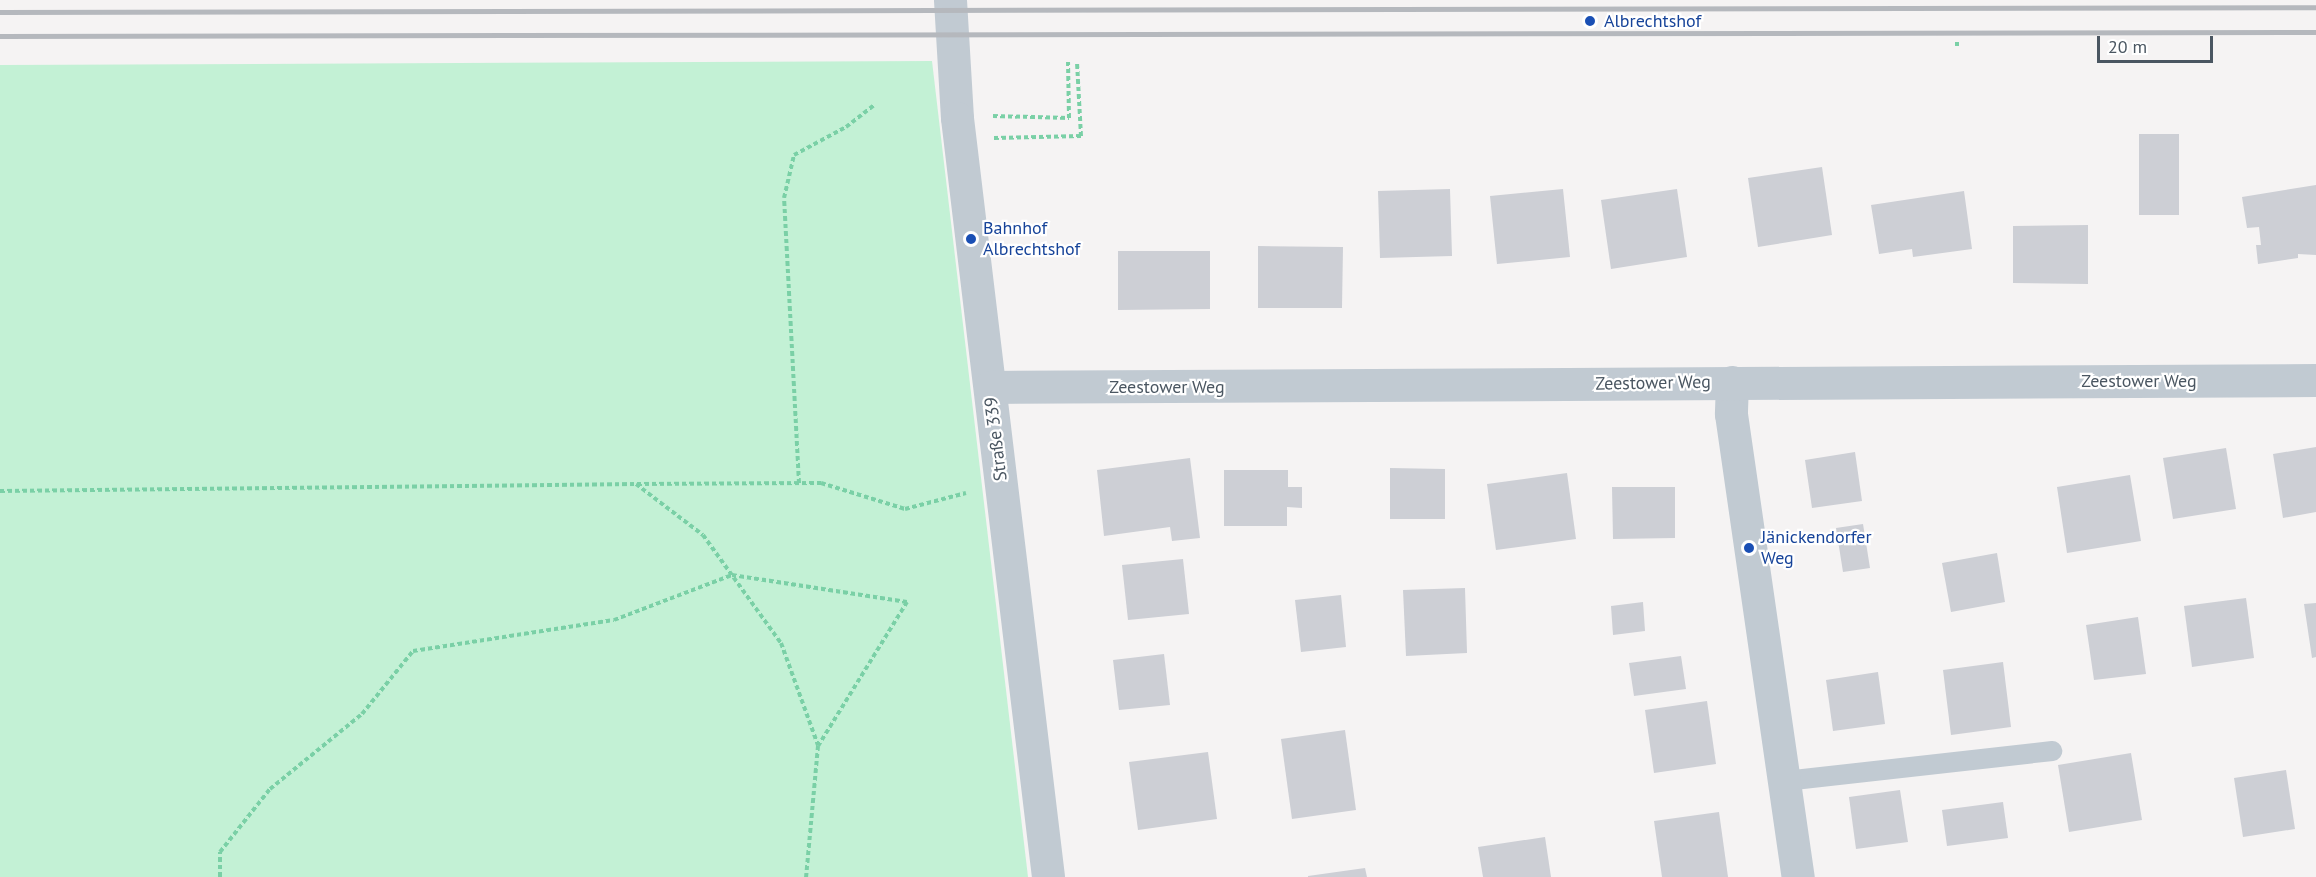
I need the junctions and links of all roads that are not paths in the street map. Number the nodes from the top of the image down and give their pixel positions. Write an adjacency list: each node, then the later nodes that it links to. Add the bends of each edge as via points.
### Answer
1 (950, 0): 4 (street, Straße 339, via 957,118)
2 (2316, 380): 3 (street, Zeestower Weg)
3 (1732, 382): 4 (street, Zeestower Weg); 6 (street, via 1731,414)
4 (990, 387): 7 (street, Straße 339)
5 (2052, 752): 6 (lane)
6 (1785, 781): 8 (street)
7 (1048, 877)
8 (1798, 877)

